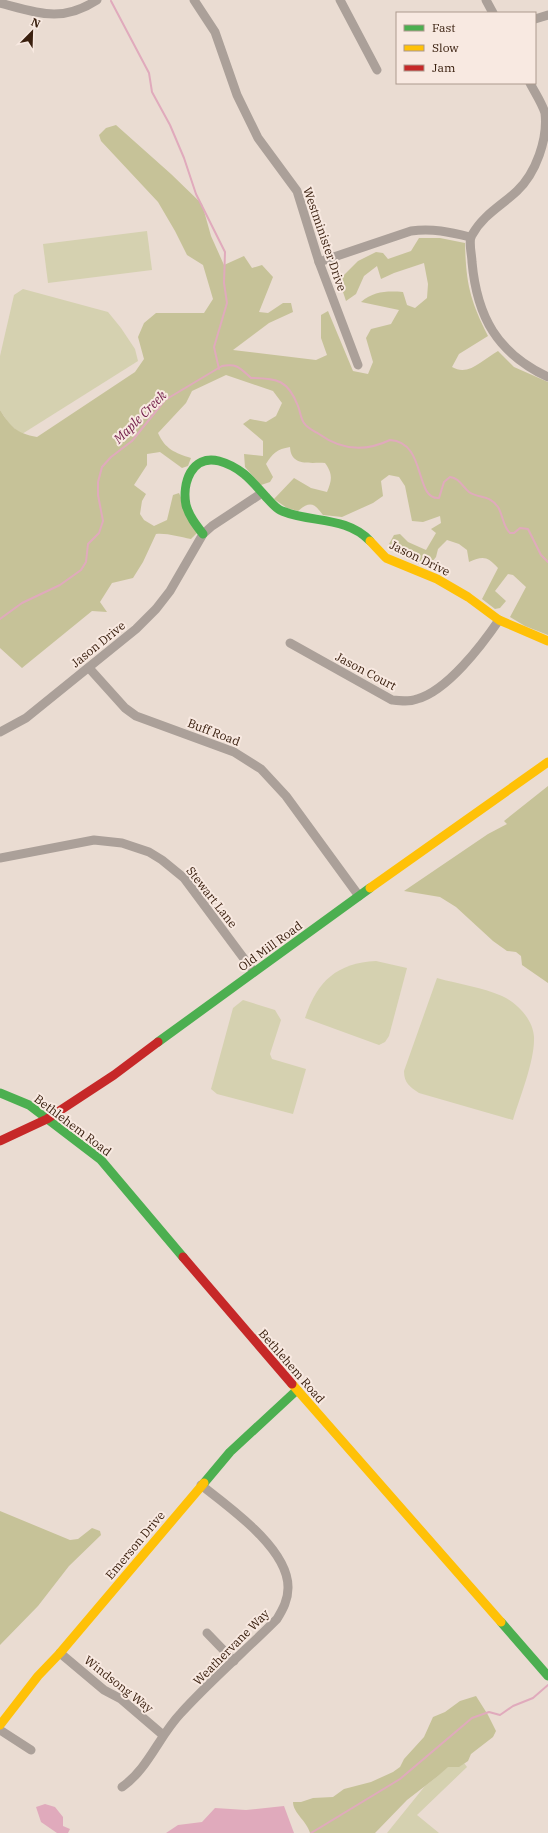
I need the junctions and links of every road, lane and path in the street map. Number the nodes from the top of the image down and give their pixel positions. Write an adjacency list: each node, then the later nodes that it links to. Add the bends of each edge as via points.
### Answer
1 (97, 0): 5 (street, via 82,10 63,15 34,12)
2 (194, 0): 12 (street, Westminister Drive, via 215,32 237,95 258,138 297,191)
3 (340, 0): 9 (street)
4 (486, 0): 6 (street)
5 (0, 3)
6 (492, 12)
7 (548, 15): 8 (street)
8 (536, 19)
9 (376, 70)
10 (530, 84): 11 (street, via 544,112 546,134 543,146 526,181 481,221)
11 (470, 237): 12 (street, via 441,230 411,231); 14 (street, via 477,298 488,325 506,350 529,368)
12 (319, 262): 13 (street, Westminister Drive)
13 (358, 365)
14 (548, 377)
15 (262, 494): 16 (street, Jason Drive); 16 (street, Jason Drive, via 242,471 231,465 208,461 199,463 192,468 187,477 184,498 190,519); 17 (street, Jason Drive, via 281,511 356,529 386,558 452,587)
16 (203, 534): 20 (street, Jason Drive, via 156,609)
17 (499, 620): 18 (street, Jason Drive); 19 (street, Jason Court, via 476,652 456,672 426,696 406,702 392,700)
18 (548, 641)
19 (290, 643)
20 (89, 668): 21 (street, Jason Drive, via 26,718); 24 (street, Buff Road, via 125,708 136,716 234,752 261,769 286,796)
21 (0, 732)
22 (548, 762): 24 (street, Old Mill Road)
23 (0, 858): 25 (street, Stewart Lane, via 94,840 122,843 149,852 184,878)
24 (358, 896): 25 (street, Old Mill Road)
25 (254, 972): 27 (street, Old Mill Road, via 114,1075)
26 (0, 1093): 27 (street, Bethlehem Road, via 29,1106)
27 (47, 1119): 28 (street, Old Mill Road); 29 (street, Bethlehem Road, via 101,1160)
28 (0, 1141)
29 (297, 1390): 30 (street, Emerson Drive, via 230,1452); 34 (street, Bethlehem Road)
30 (202, 1485): 32 (street, Emerson Drive); 33 (street, Weathervane Way, via 271,1548 284,1566 287,1577 287,1597 277,1619)
31 (207, 1633): 33 (street)
32 (60, 1653): 35 (street, Emerson Drive, via 38,1676); 37 (street, Windsong Way)
33 (234, 1661): 37 (street, Weathervane Way, via 180,1714)
34 (548, 1676)
35 (0, 1725)
36 (0, 1730): 38 (street)
37 (163, 1735): 39 (street, Weathervane Way, via 134,1778)
38 (31, 1750)
39 (122, 1786)

